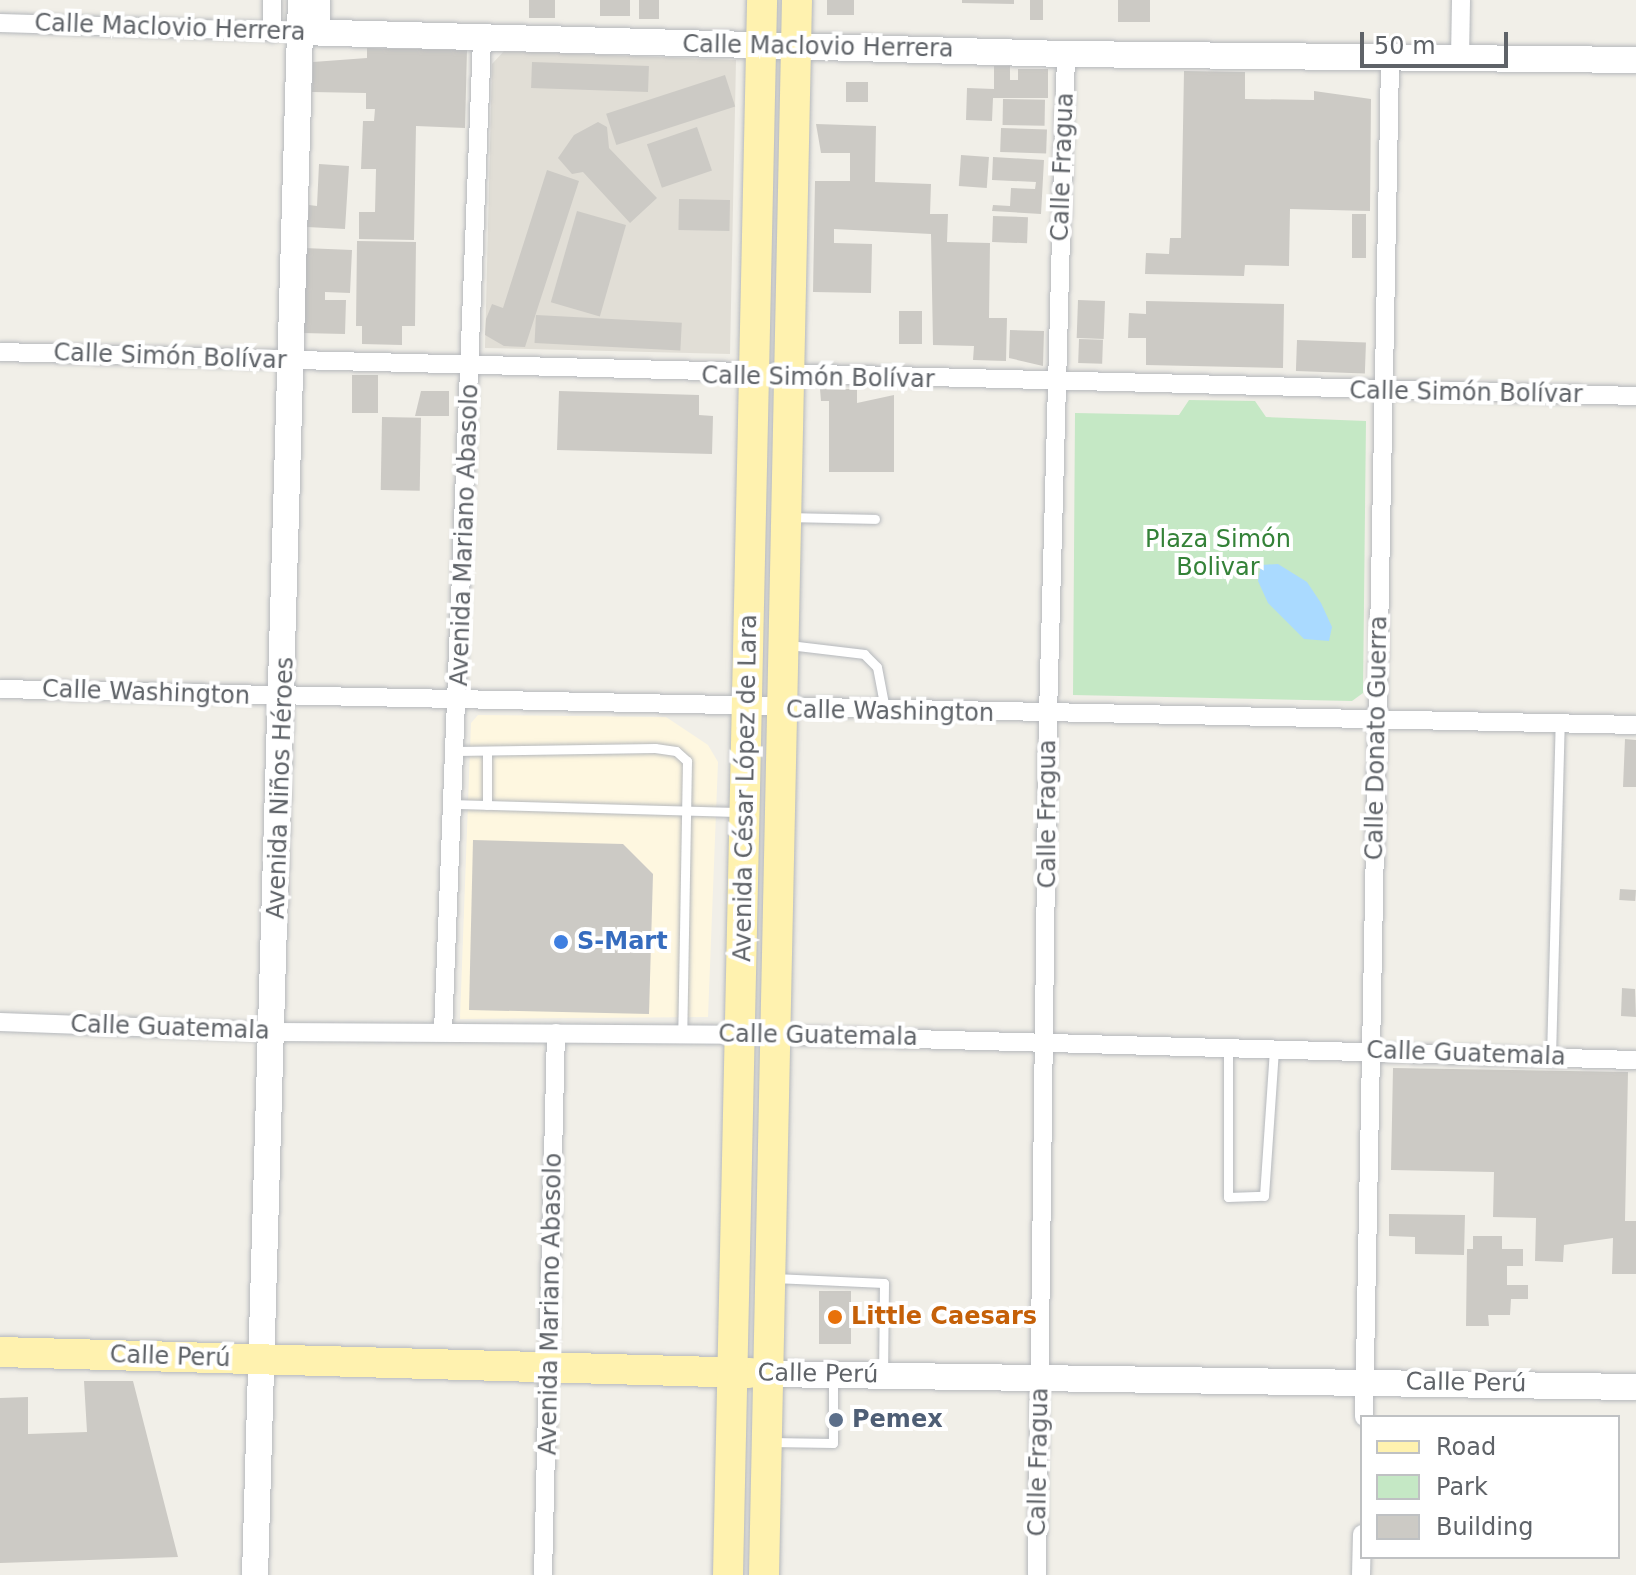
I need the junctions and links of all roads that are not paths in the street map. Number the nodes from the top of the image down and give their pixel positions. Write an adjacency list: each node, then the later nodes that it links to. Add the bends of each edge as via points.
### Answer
1 (272, 0): 9 (street)
2 (301, 0): 8 (street, Avenida Niños Héroes)
3 (321, 0): 8 (street)
4 (762, 0): 11 (main road, Avenida César López de Lara)
5 (797, 0): 12 (main road, Avenida César López de Lara)
6 (1461, 0): 14 (street)
7 (0, 23): 9 (street, Calle Maclovio Herrera)
8 (310, 32): 9 (street, Calle Maclovio Herrera); 10 (street, Calle Maclovio Herrera); 18 (street, Avenida Niños Héroes)
9 (272, 33)
10 (482, 38): 11 (street, Calle Maclovio Herrera); 19 (street, Avenida Mariano Abasolo)
11 (762, 46): 12 (street, Calle Maclovio Herrera); 20 (main road, Avenida César López de Lara)
12 (796, 46): 13 (street, Calle Maclovio Herrera); 21 (main road, Avenida César López de Lara)
13 (1066, 54): 15 (street, Calle Maclovio Herrera); 22 (street, Calle Fragua)
14 (1460, 58): 15 (street, Calle Maclovio Herrera); 16 (street, Calle Maclovio Herrera)
15 (1390, 59): 23 (street, Calle Donato Guerra)
16 (1636, 60)
17 (0, 352): 18 (street, Calle Simón Bolívar)
18 (294, 361): 19 (street, Calle Simón Bolívar); 29 (street, Avenida Niños Héroes)
19 (469, 367): 20 (street, Calle Simón Bolívar); 30 (street, Avenida Mariano Abasolo)
20 (758, 377): 21 (street, Calle Simón Bolívar); 31 (main road, Avenida César López de Lara)
21 (789, 378): 22 (street, Calle Simón Bolívar); 25 (main road, Avenida César López de Lara)
22 (1056, 382): 23 (street, Calle Simón Bolívar); 34 (street, Calle Fragua)
23 (1384, 391): 24 (street, Calle Simón Bolívar); 35 (street, Calle Donato Guerra)
24 (1636, 396)
25 (786, 517): 26 (lane); 27 (main road, Avenida César López de Lara)
26 (875, 519)
27 (784, 645): 32 (main road, Avenida César López de Lara); 33 (lane, via 864,654 877,667)
28 (0, 689): 29 (street, Calle Washington)
29 (283, 697): 30 (street, Calle Washington); 45 (street, Avenida Niños Héroes)
30 (460, 699): 31 (street, Calle Washington); 38 (street, Avenida Mariano Abasolo)
31 (747, 709): 32 (street, Calle Washington); 43 (main road, Avenida César López de Lara)
32 (783, 709): 33 (street, Calle Washington); 50 (main road, Avenida César López de Lara)
33 (885, 712): 34 (street, Calle Washington)
34 (1048, 715): 35 (street, Calle Washington); 51 (street, Calle Fragua)
35 (1378, 721): 36 (street, Calle Washington); 54 (street, Calle Donato Guerra)
36 (1560, 723): 37 (street, Calle Washington); 55 (lane)
37 (1636, 725)
38 (457, 751): 39 (lane); 40 (street, Avenida Mariano Abasolo)
39 (487, 751): 41 (lane); 42 (lane, via 676,751 690,767)
40 (454, 804): 41 (lane); 46 (street, Avenida Mariano Abasolo)
41 (487, 805): 42 (lane)
42 (690, 812): 43 (lane); 48 (lane)
43 (745, 812): 49 (main road, Avenida César López de Lara)
44 (0, 1022): 45 (street, Calle Guatemala)
45 (273, 1032): 46 (street, Calle Guatemala); 59 (street, Avenida Niños Héroes)
46 (443, 1032): 47 (street, Calle Guatemala)
47 (556, 1033): 48 (street, Calle Guatemala); 60 (street, Avenida Mariano Abasolo)
48 (682, 1034): 49 (street, Calle Guatemala)
49 (740, 1034): 50 (street, Calle Guatemala); 61 (main road, Avenida César López de Lara)
50 (776, 1035): 51 (street, Calle Guatemala); 57 (main road, Avenida César López de Lara)
51 (1047, 1041): 52 (street, Calle Guatemala); 65 (street, Calle Fragua)
52 (1228, 1047): 53 (street, Calle Guatemala); 53 (lane, via 1228,1197 1264,1196)
53 (1274, 1048): 54 (street, Calle Guatemala)
54 (1371, 1050): 55 (street, Calle Guatemala); 66 (street, Calle Donato Guerra)
55 (1551, 1057): 56 (street, Calle Guatemala)
56 (1636, 1060)
57 (770, 1278): 62 (main road, Avenida César López de Lara); 64 (lane, via 884,1283)
58 (0, 1352): 59 (main road, Calle Perú)
59 (264, 1359): 60 (main road, Calle Perú); 70 (street, Avenida Niños Héroes)
60 (551, 1367): 61 (main road, Calle Perú); 71 (street, Avenida Mariano Abasolo)
61 (730, 1372): 62 (main road, Calle Perú); 72 (main road, Avenida César López de Lara)
62 (768, 1374): 63 (street, Calle Perú); 69 (main road, Avenida César López de Lara)
63 (833, 1375): 64 (street, Calle Perú); 69 (lane, via 833,1443)
64 (883, 1376): 65 (street, Calle Perú)
65 (1041, 1378): 66 (street, Calle Perú); 74 (street, Calle Fragua)
66 (1365, 1381): 67 (street, Calle Perú); 68 (street, Calle Donato Guerra)
67 (1636, 1387)
68 (1364, 1415)
69 (767, 1442): 73 (main road, Avenida César López de Lara)
70 (255, 1575)
71 (543, 1575)
72 (728, 1575)
73 (764, 1575)
74 (1037, 1575)

